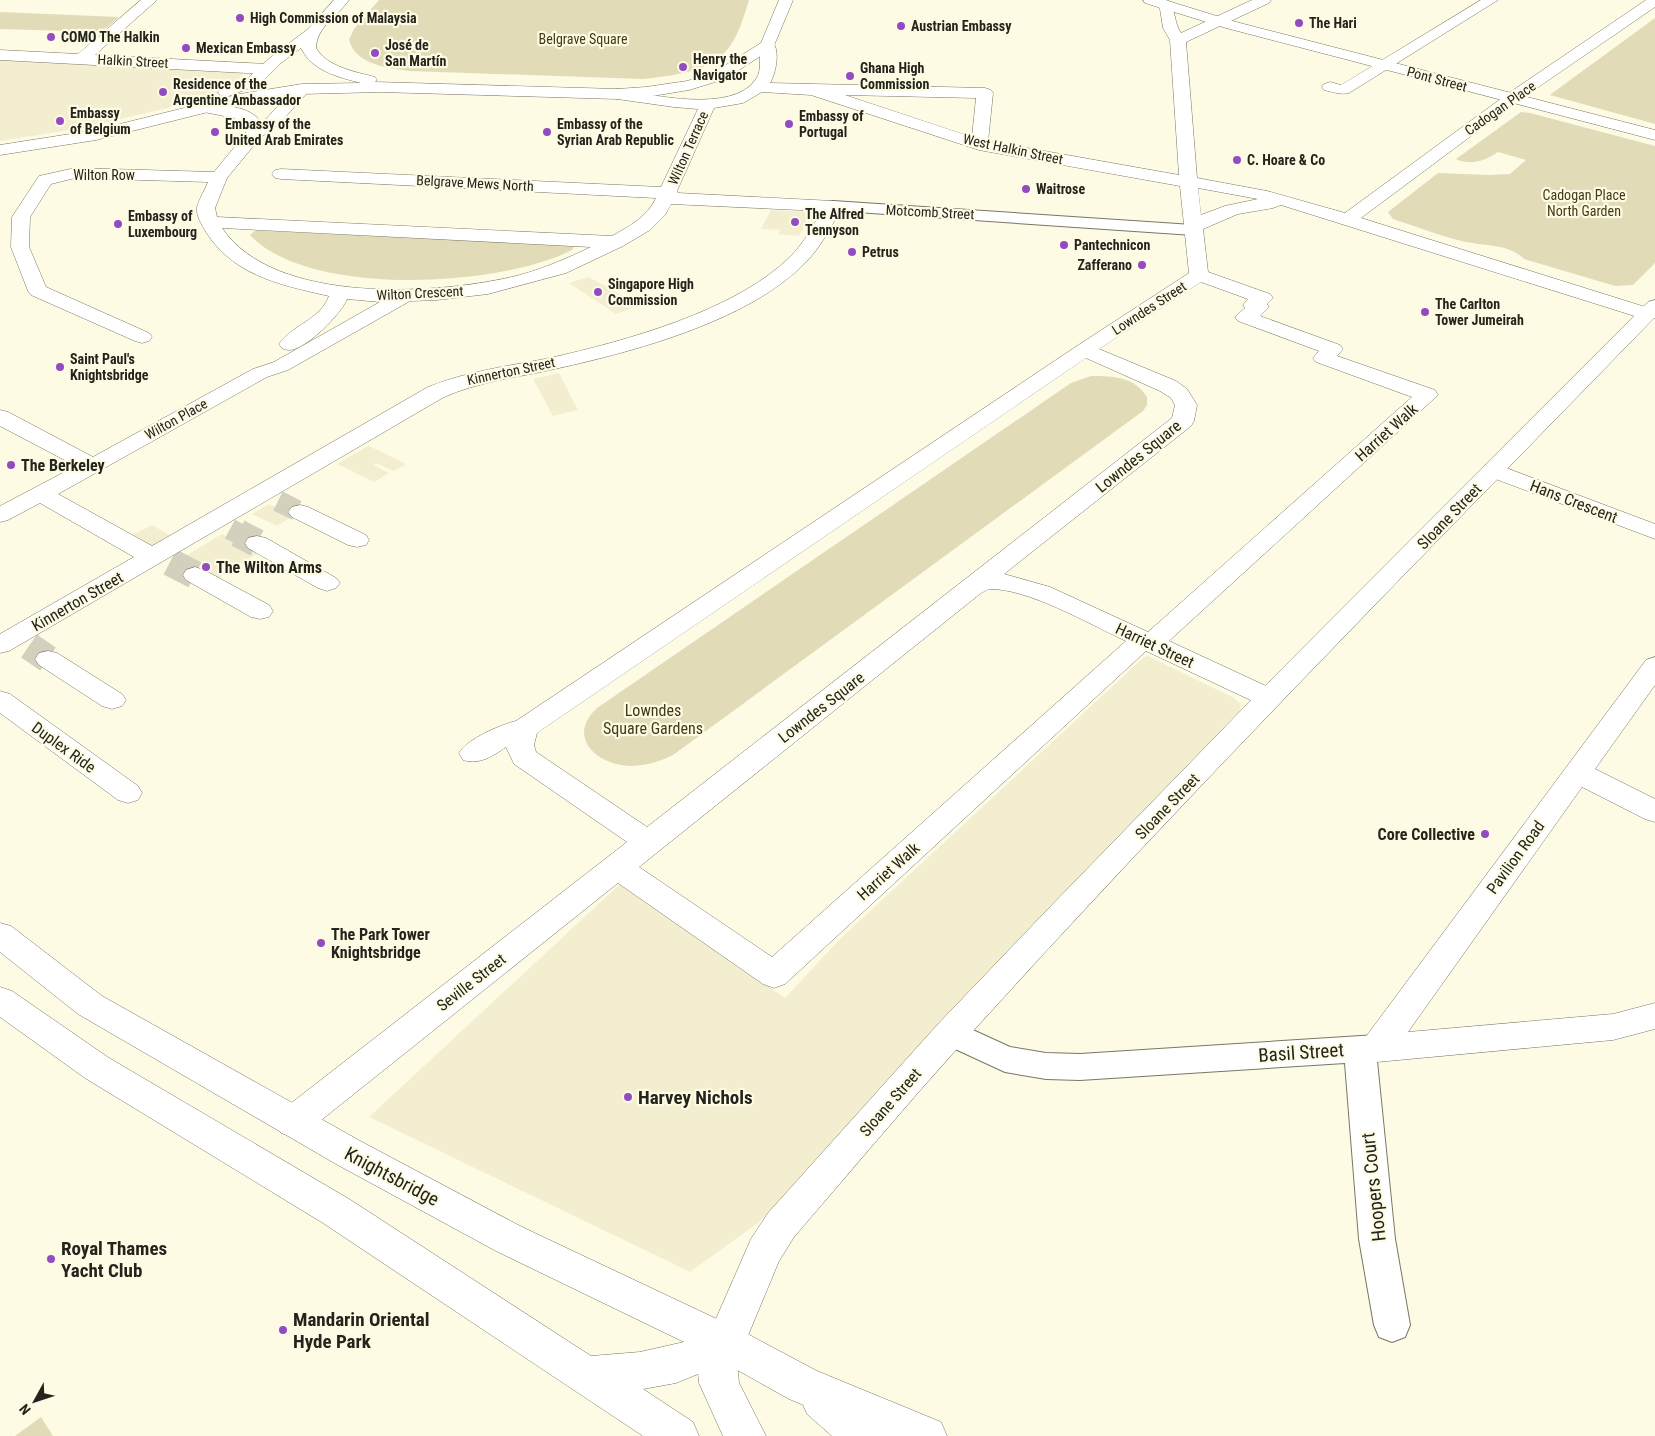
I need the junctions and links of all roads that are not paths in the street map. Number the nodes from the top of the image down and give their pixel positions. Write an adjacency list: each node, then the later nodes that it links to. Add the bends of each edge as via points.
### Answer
1 (150, 0): 13 (main road)
2 (342, 0): 9 (main road)
3 (786, 0): 11 (main road)
4 (1264, 0): 8 (main road)
5 (1492, 0): 14 (main road)
6 (1655, 0): 22 (main road, Cadogan Place)
7 (1157, 2): 8 (main road, Pont Street); 10 (main road, Lowndes Street, via 1167,9 1170,28)
8 (1219, 21): 10 (main road); 14 (main road, Pont Street)
9 (314, 31): 15 (main road); 18 (main road, via 308,47 322,63 343,73 377,82)
10 (1178, 40): 32 (main road, Lowndes Street)
11 (768, 45): 16 (main road, via 768,69); 21 (main road, via 720,76 670,88)
12 (0, 55): 13 (main road, Halkin Street)
13 (83, 58): 15 (main road, Halkin Street)
14 (1384, 65): 17 (main road, via 1343,90); 22 (main road, Pont Street)
15 (266, 69): 27 (main road, via 254,81 214,96)
16 (758, 87): 20 (main road); 23 (main road, via 735,100)
17 (1330, 87)
18 (422, 88): 19 (main road); 21 (main road)
19 (302, 90): 24 (main road, via 260,95); 25 (main road, via 273,122)
20 (813, 90): 28 (main road, West Halkin Street); 28 (main road, via 985,93)
21 (617, 94): 23 (main road)
22 (1512, 98): 26 (main road, Pont Street); 36 (main road, Cadogan Place)
23 (708, 104): 33 (main road, Wilton Terrace)
24 (205, 108): 25 (main road, via 237,113 250,119 255,126); 27 (main road, via 105,133)
25 (254, 134): 31 (main road)
26 (1655, 135)
27 (41, 143): 29 (main road)
28 (980, 145): 32 (main road, West Halkin Street)
29 (0, 150)
30 (281, 174): 33 (main road, Belgrave Mews North)
31 (219, 177): 37 (main road, via 206,208); 44 (main road, Wilton Row, via 75,173 45,180 21,217 20,247 38,291)
32 (1188, 182): 34 (main road, via 1221,185); 38 (main road, Lowndes Street)
33 (667, 195): 35 (main road, Motcomb Street); 39 (main road, Wilton Crescent, via 659,211 643,226)
34 (1292, 203): 36 (main road); 38 (main road, via 1236,208 1208,218)
35 (832, 206): 38 (street, Motcomb Street); 57 (main road, Kinnerton Street, via 819,234 792,266 746,297 694,321 620,347 454,384 412,406 271,497)
36 (1348, 220): 43 (main road)
37 (209, 222): 39 (main road); 41 (main road, Wilton Crescent, via 224,245 249,263 284,280)
38 (1193, 228): 40 (main road, Lowndes Street)
39 (616, 242): 42 (main road, Wilton Crescent, via 558,269 527,279 488,288)
40 (1199, 275): 45 (main road, Lowndes Street); 63 (main road, Harriet Walk, via 1263,298 1253,305 1259,307 1246,317 1333,349 1324,358 1427,395)
41 (340, 292): 42 (main road, Wilton Crescent); 46 (main road, Wilton Place, via 335,306 312,328 269,359)
42 (405, 296): 46 (main road, Wilton Place, via 281,366)
43 (1651, 310): 49 (main road, Sloane Street)
44 (142, 337)
45 (1084, 350): 56 (main road, Lowndes Square, via 1168,386 1186,404 1184,421); 69 (main road)
46 (260, 373): 48 (main road, Wilton Place)
47 (0, 417): 48 (main road)
48 (93, 466): 50 (main road, Wilton Place)
49 (1493, 470): 53 (main road, Hans Crescent); 66 (main road, Sloane Street)
50 (41, 494): 52 (main road, Wilton Place); 57 (main road)
51 (300, 512): 54 (main road)
52 (0, 515)
53 (1651, 530)
54 (357, 540)
55 (257, 543): 59 (main road)
56 (1014, 555): 60 (main road, Lowndes Square); 61 (main road, Harriet Street, via 1020,571)
57 (161, 558): 64 (main road, Kinnerton Street)
58 (195, 575): 62 (main road)
59 (327, 583)
60 (974, 587): 61 (main road, Harriet Street, via 991,581); 74 (main road, Lowndes Square)
61 (1041, 592): 63 (main road, Harriet Street)
62 (260, 611)
63 (1148, 641): 66 (main road, Harriet Street); 75 (main road, Harriet Walk, via 774,975)
64 (23, 647): 68 (main road)
65 (1655, 666): 71 (main road, Pavilion Road)
66 (1269, 698): 79 (main road, Sloane Street)
67 (0, 700): 72 (main road, Duplex Ride)
68 (112, 700)
69 (525, 728): 70 (main road, via 510,731); 74 (main road, via 520,745 524,757)
70 (480, 751)
71 (1576, 772): 73 (main road); 80 (main road, Pavilion Road)
72 (128, 793)
73 (1655, 812)
74 (648, 842): 75 (main road, Seville Street)
75 (613, 871): 81 (main road, Seville Street)
76 (0, 935): 81 (main road, Knightsbridge, via 90,1005)
77 (0, 1000): 84 (main road, via 97,1068 336,1211)
78 (1655, 1016): 80 (main road, Basil Street, via 1613,1027)
79 (951, 1033): 80 (street, Basil Street, via 1005,1059 1046,1066 1080,1067); 83 (main road, Sloane Street, via 781,1224 764,1251)
80 (1368, 1048): 82 (street, Hoopers Court, via 1377,1238)
81 (293, 1122): 83 (main road, Knightsbridge, via 509,1239)
82 (1392, 1324)
83 (724, 1342): 84 (main road, via 687,1362); 85 (main road, Knightsbridge); 87 (main road, Sloane Street, via 717,1362 719,1383)
84 (587, 1375): 86 (main road)
85 (803, 1385): 88 (main road, Knightsbridge); 89 (main road, Knightsbridge)
86 (679, 1436)
87 (746, 1436)
88 (863, 1436)
89 (927, 1436)

